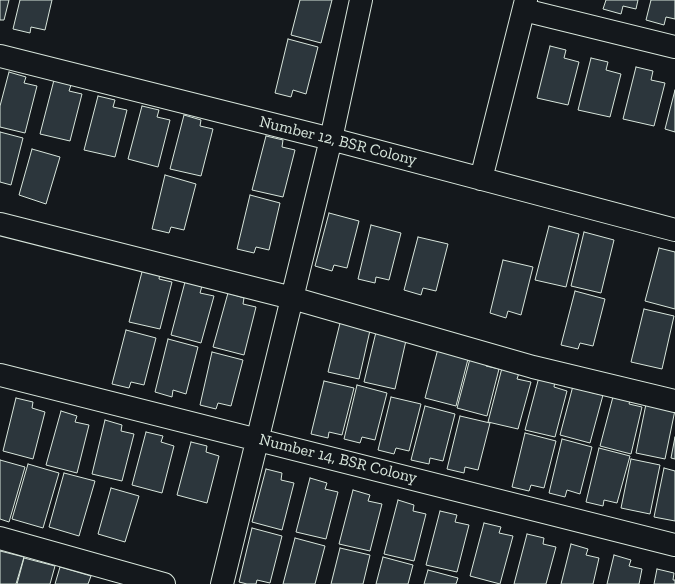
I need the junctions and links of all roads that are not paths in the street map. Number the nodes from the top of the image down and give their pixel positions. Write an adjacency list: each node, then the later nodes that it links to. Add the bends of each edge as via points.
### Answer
1 (362, 0): 5 (street)
2 (525, 5): 3 (street); 6 (street)
3 (675, 47)
4 (0, 56): 5 (street, Number 12, BSR Colony)
5 (331, 139): 6 (street, Number 12, BSR Colony); 9 (street)
6 (481, 179): 8 (street, Number 12, BSR Colony)
7 (0, 224): 9 (street)
8 (675, 230)
9 (292, 298): 11 (street, via 532,367); 12 (street)
10 (0, 375): 12 (street, Number 14, BSR Colony)
11 (675, 401)
12 (258, 439): 14 (street, Number 14, BSR Colony); 16 (street)
13 (0, 538): 15 (street)
14 (675, 545)
15 (164, 584)
16 (222, 584)

